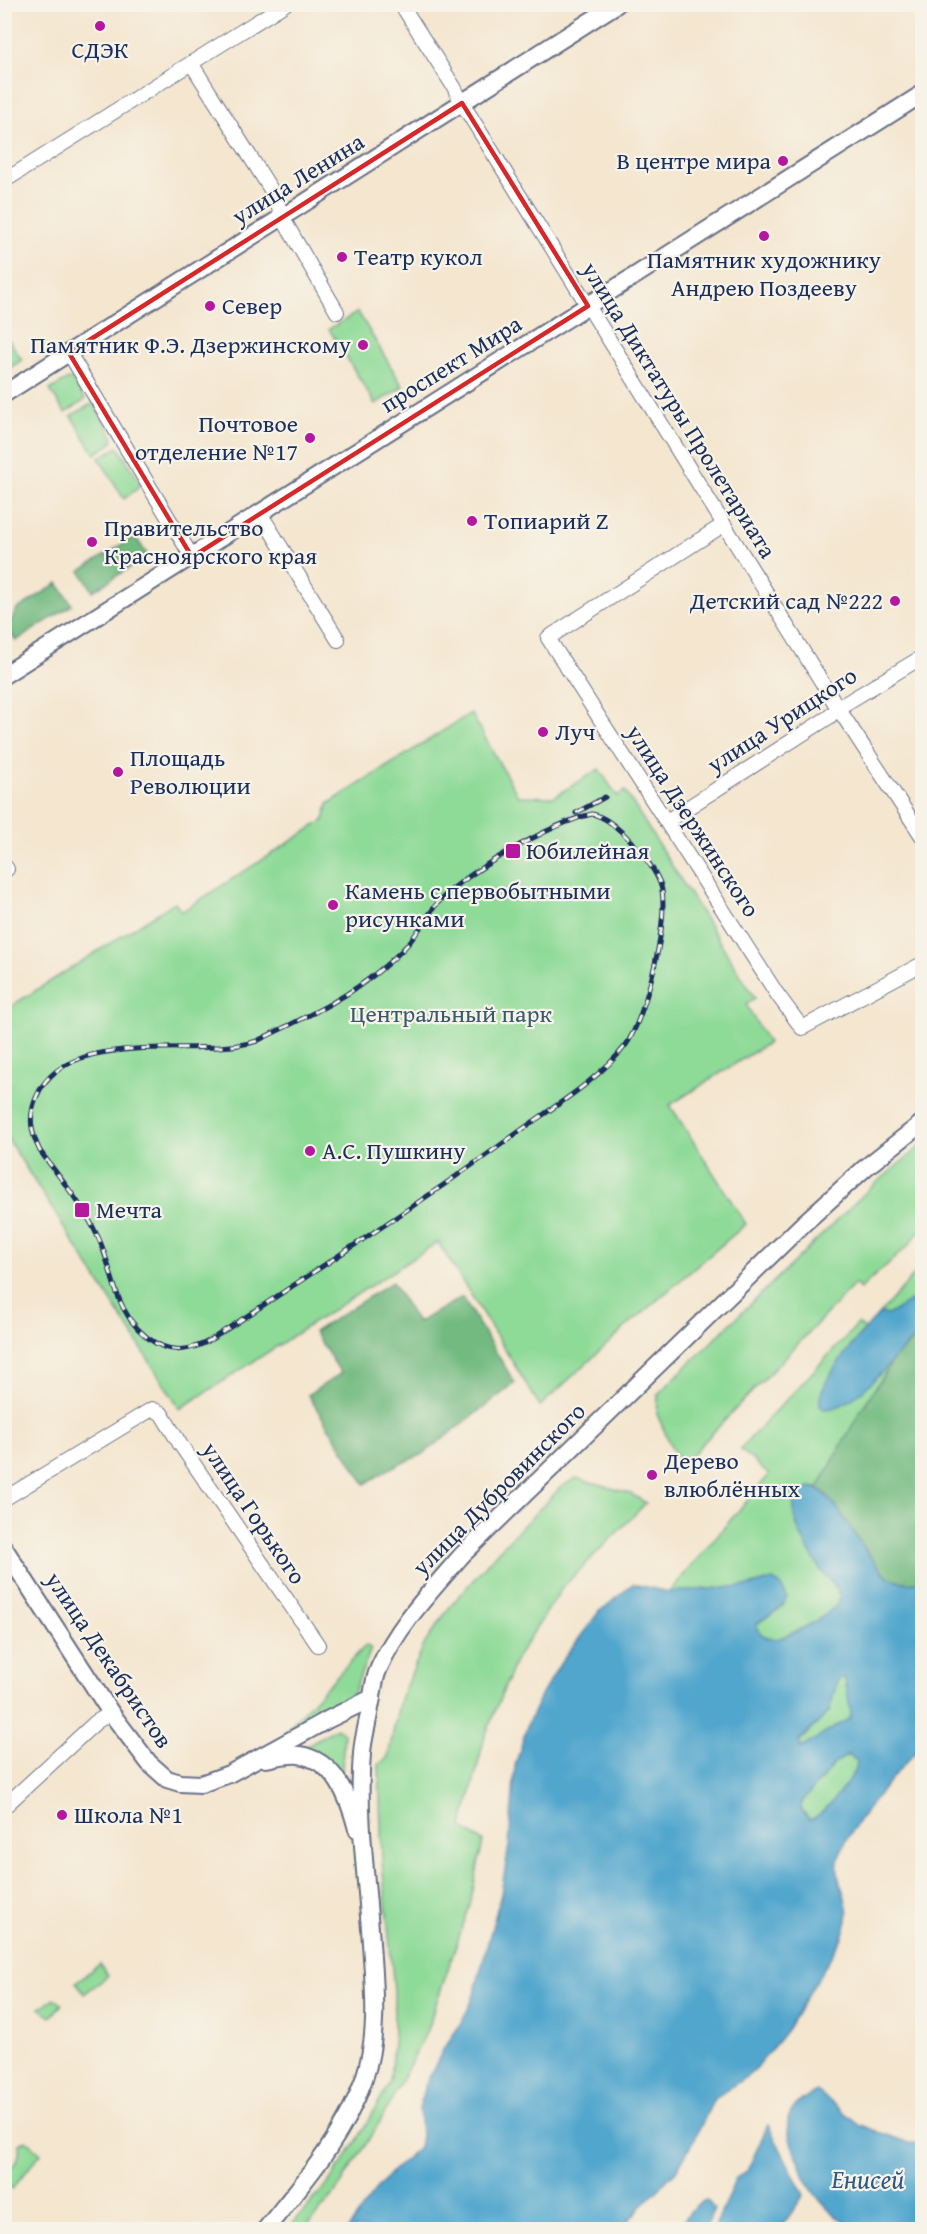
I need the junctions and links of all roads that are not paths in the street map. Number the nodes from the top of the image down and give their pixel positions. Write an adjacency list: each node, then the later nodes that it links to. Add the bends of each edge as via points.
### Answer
1 (285, 4): 4 (street)
2 (401, 4): 6 (street, улица Диктатуры Пролетариата)
3 (617, 4): 6 (main road, улица Ленина)
4 (191, 63): 7 (street); 8 (street, via 275,196)
5 (922, 94): 9 (main road, проспект Мира)
6 (462, 103): 8 (main road, улица Ленина); 9 (street, улица Диктатуры Пролетариата)
7 (4, 181)
8 (282, 218): 10 (street); 11 (main road, улица Ленина)
9 (588, 306): 13 (main road, проспект Мира); 14 (street, улица Диктатуры Пролетариата)
10 (337, 312)
11 (69, 353): 12 (main road, улица Ленина); 15 (street)
12 (4, 394)
13 (260, 513): 15 (main road, проспект Мира); 16 (street)
14 (723, 525): 19 (street, улица Диктатуры Пролетариата); 20 (street, улица Дзержинского, via 548,638)
15 (192, 556): 18 (main road, проспект Мира)
16 (338, 640)
17 (922, 657): 19 (street, улица Урицкого)
18 (4, 675)
19 (838, 708): 20 (street, улица Урицкого); 21 (street, улица Диктатуры Пролетариата)
20 (667, 821): 22 (street, улица Дзержинского, via 802,1028)
21 (922, 836)
22 (922, 964)
23 (922, 1123): 29 (main road, улица Дубровинского, via 803,1224 462,1555 391,1644 377,1670)
24 (4, 1500): 28 (street, улица Горького, via 152,1409 161,1413)
25 (4, 1548): 27 (main road, улица Декабристов)
26 (4, 1566): 27 (main road)
27 (26, 1582): 30 (main road, улица Декабристов)
28 (318, 1645)
29 (372, 1698): 31 (main road, улица Декабристов); 33 (main road, улица Дубровинского, via 362,1750)
30 (111, 1713): 31 (main road, улица Декабристов, via 156,1772 167,1779 201,1784); 32 (street, via 96,1722)
31 (253, 1761): 33 (main road, via 298,1755 325,1767 340,1783 349,1802)
32 (4, 1807)
33 (363, 1855): 34 (main road, улица Дубровинского, via 374,2002 374,2035 365,2078 332,2146)
34 (264, 2229)

